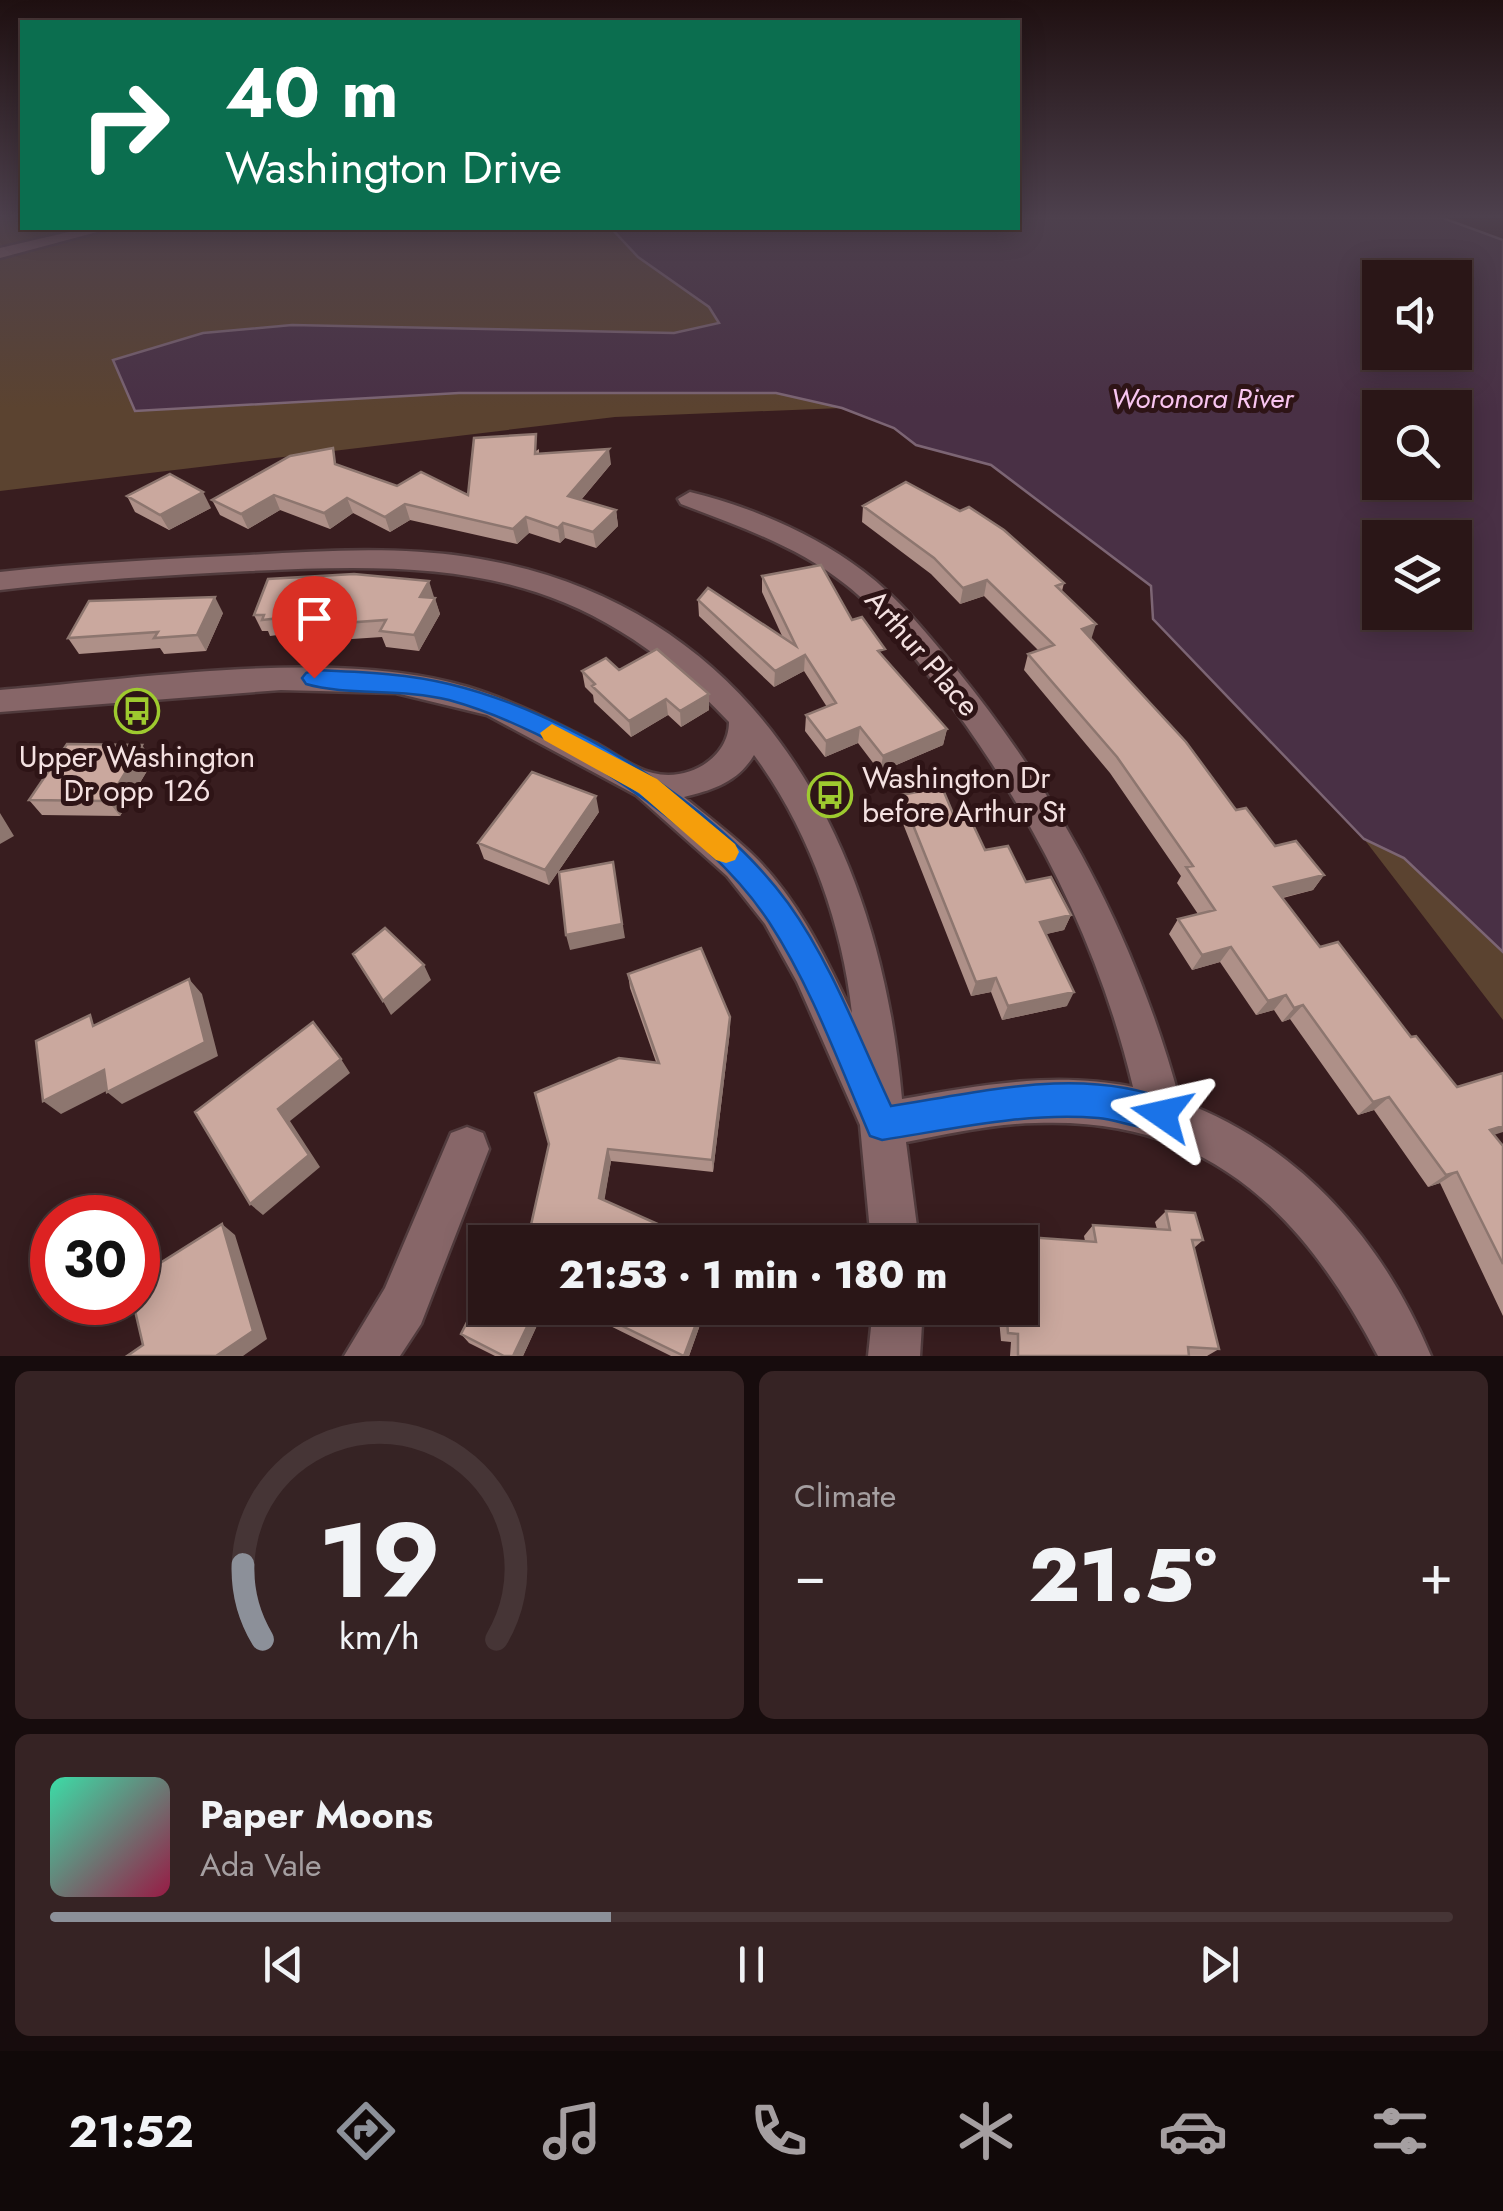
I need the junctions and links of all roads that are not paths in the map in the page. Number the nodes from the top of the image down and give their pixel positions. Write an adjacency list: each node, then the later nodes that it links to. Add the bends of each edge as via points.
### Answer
1 (690, 499): 6 (street, Arthur Place, via 766,528 854,577 914,637 981,720 1010,761 1122,977)
2 (0, 581): 4 (street, via 385,558 499,570 626,620 694,665)
3 (0, 701): 5 (street, via 281,679 396,682 498,708)
4 (746, 717): 5 (street, via 743,745 723,770 688,786); 7 (street, via 793,781 846,904 874,1024)
5 (648, 786): 7 (street, via 740,865 778,912)
6 (1162, 1114): 7 (street, via 1100,1102 1033,1101); 13 (street, via 1258,1166 1308,1207)
7 (882, 1124): 9 (street)
8 (467, 1149): 11 (street, via 403,1306)
9 (893, 1225)
10 (897, 1325): 12 (street)
11 (370, 1356)
12 (894, 1356)
13 (1404, 1356)

